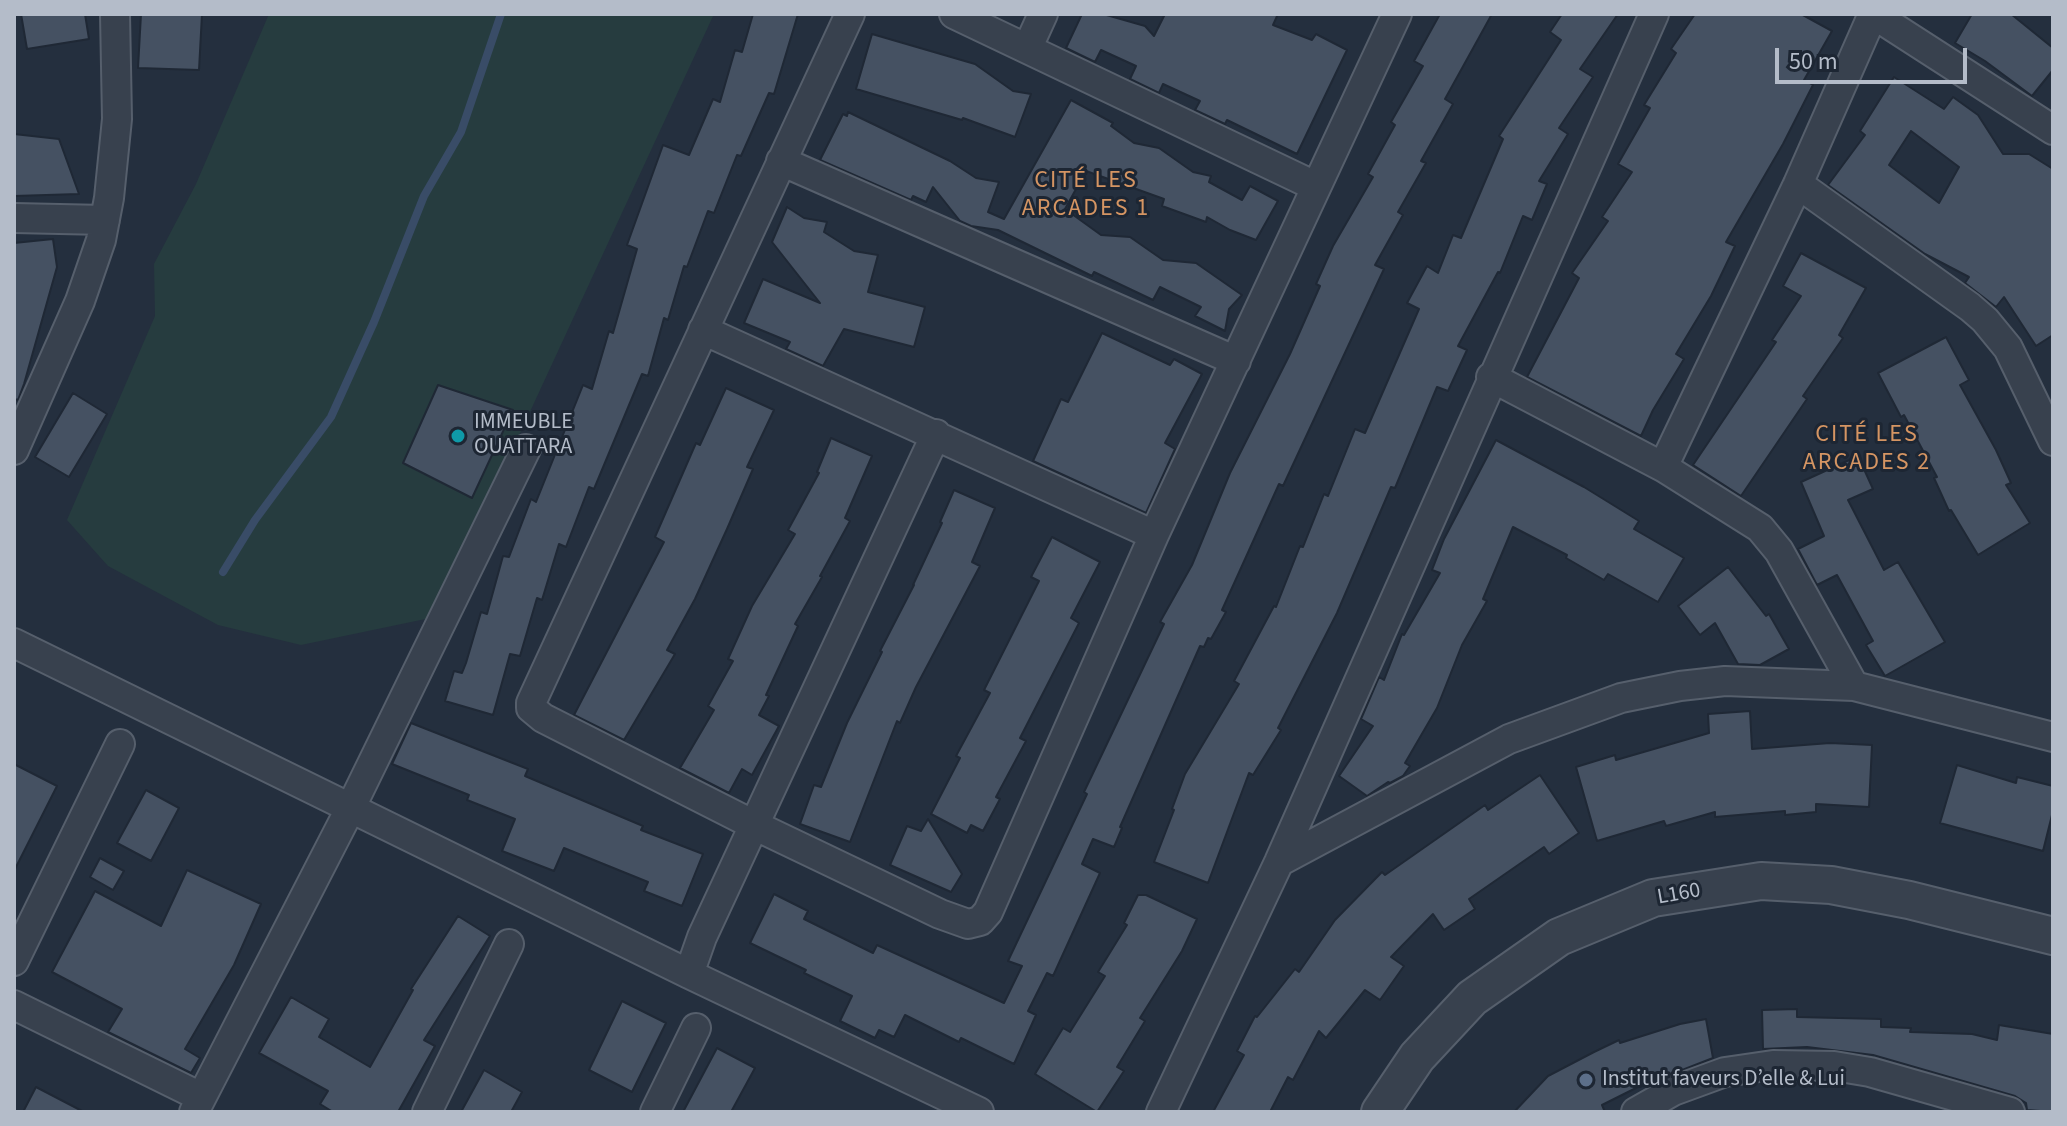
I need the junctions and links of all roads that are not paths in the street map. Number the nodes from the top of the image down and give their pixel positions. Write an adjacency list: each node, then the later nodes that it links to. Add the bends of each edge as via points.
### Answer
1 (115, 14): 14 (street, via 117,119)
2 (850, 14): 10 (street)
3 (954, 14): 8 (street)
4 (1043, 14): 8 (street)
5 (1654, 14): 17 (street)
6 (1873, 14): 9 (street); 11 (street)
7 (1388, 17): 12 (street)
8 (1028, 47): 12 (street)
9 (2053, 130)
10 (781, 161): 15 (street); 16 (street)
11 (1798, 184): 19 (street, via 1985,320 2008,348); 22 (street)
12 (1315, 186): 16 (street)
13 (14, 218): 14 (street)
14 (105, 220): 21 (street, via 80,301)
15 (703, 330): 18 (street); 29 (street, via 531,703 543,718)
16 (1236, 361): 23 (street)
17 (1491, 377): 22 (street); 30 (street)
18 (936, 434): 23 (street); 29 (street)
19 (2053, 441)
20 (526, 449): 28 (street)
21 (14, 450)
22 (1663, 467): 25 (street, via 1767,536)
23 (1154, 535): 29 (street, via 980,921 956,921)
24 (14, 643): 28 (street)
25 (1854, 686): 26 (street); 30 (street, via 1725,681 1621,698 1509,739)
26 (2053, 737)
27 (120, 744): 33 (street)
28 (350, 809): 34 (street); 37 (street)
29 (754, 825): 34 (street)
30 (1279, 862): 41 (street)
31 (2053, 936): 42 (street, L160, via 1831,885 1761,881 1653,898 1559,937 1472,998 1417,1057)
32 (509, 944): 38 (street)
33 (14, 961)
34 (689, 974): 40 (street)
35 (14, 1005): 37 (street)
36 (696, 1028): 39 (street)
37 (197, 1105)
38 (427, 1112)
39 (655, 1112)
40 (979, 1112)
41 (1161, 1112)
42 (1380, 1112)
43 (1636, 1112): 44 (street, via 1725,1072 1773,1065 1870,1072)
44 (2010, 1112)

